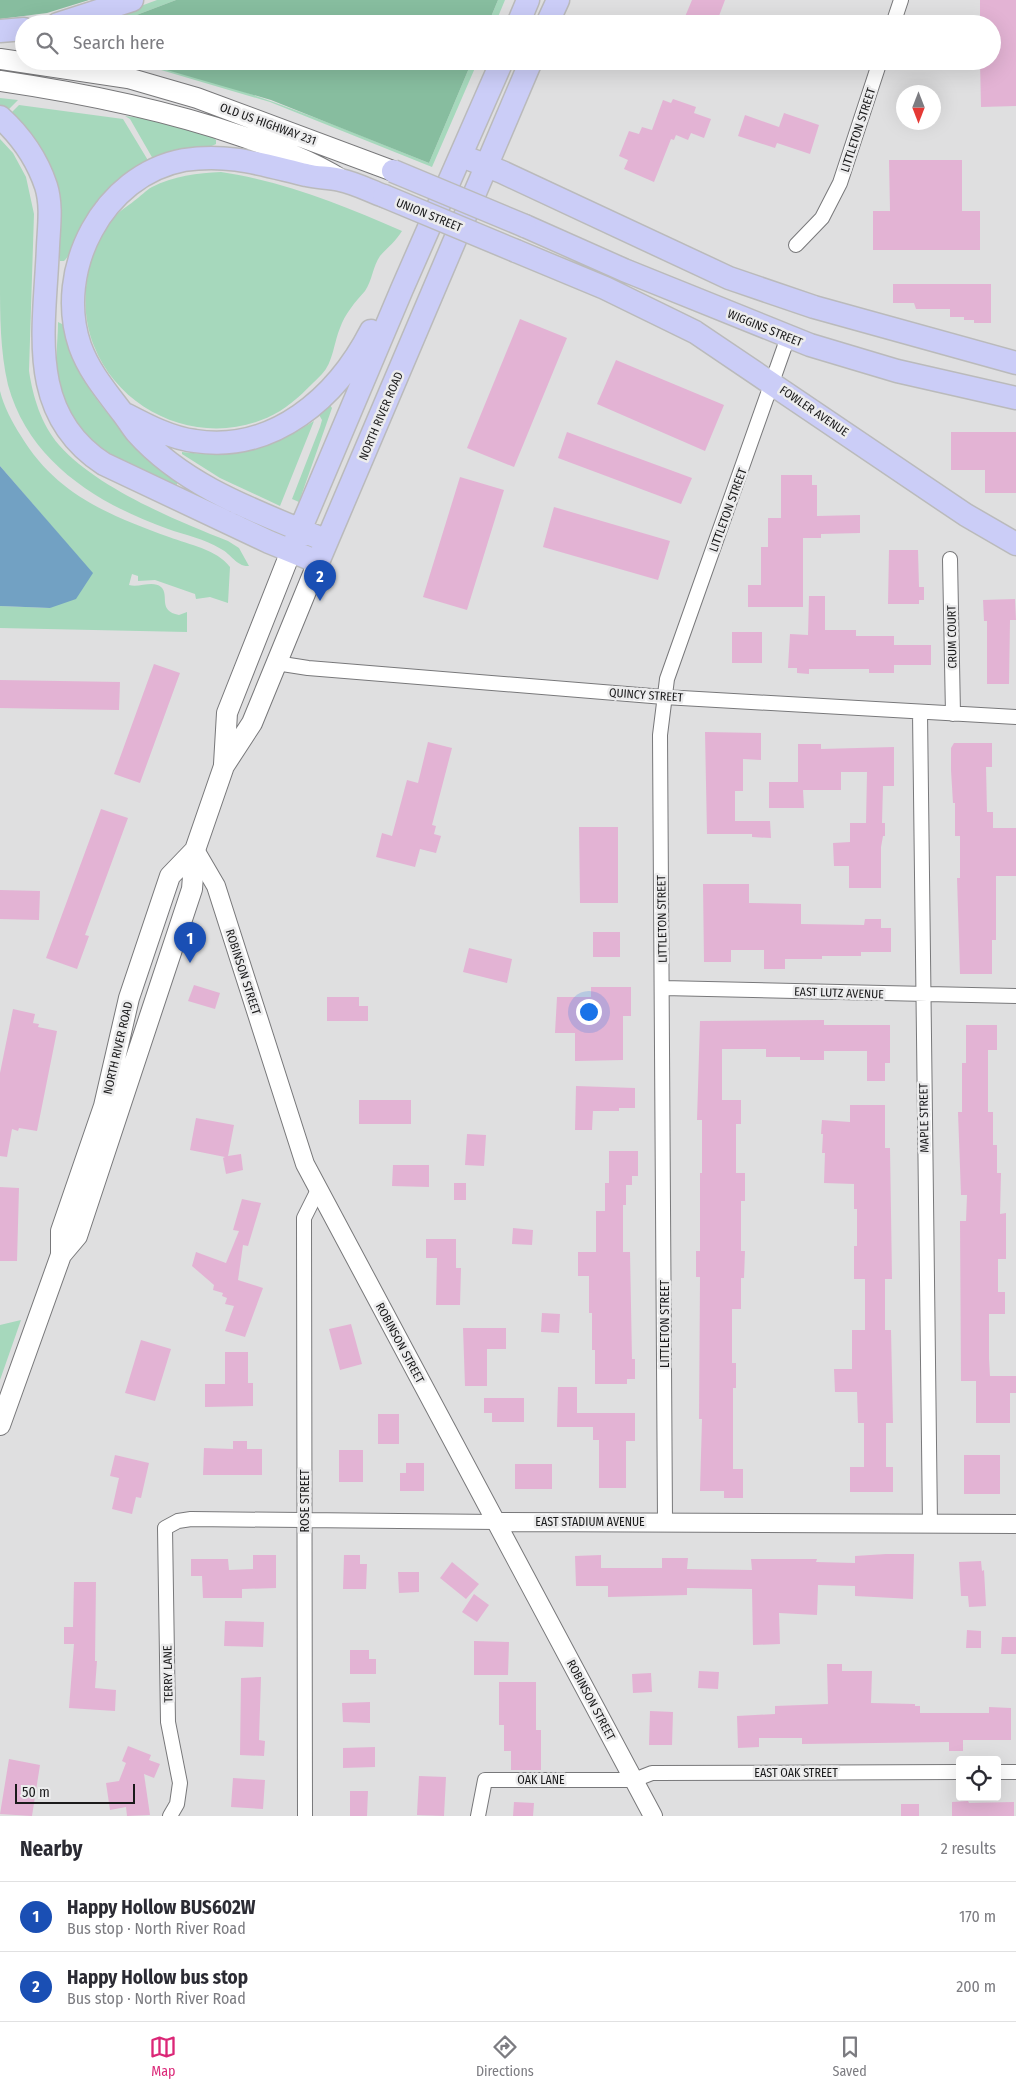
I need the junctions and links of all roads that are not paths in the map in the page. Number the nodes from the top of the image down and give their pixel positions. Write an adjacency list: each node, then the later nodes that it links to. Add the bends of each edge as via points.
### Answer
1 (132, 0): 5 (main road)
2 (528, 0): 6 (main road)
3 (558, 0): 7 (main road)
4 (901, 0): 8 (street)
5 (86, 15)
6 (522, 15)
7 (552, 15)
8 (896, 15)
9 (15, 30): 10 (main road)
10 (0, 31)
11 (0, 59): 12 (main road, OLD US HIGHWAY 231)
12 (15, 61)
13 (74, 70): 21 (main road, OLD US HIGHWAY 231, via 128,78 206,101)
14 (498, 70): 19 (main road, NORTH RIVER ROAD)
15 (527, 70): 20 (main road, NORTH RIVER ROAD)
16 (877, 70): 24 (street, LITTLETON STREET, via 840,183 822,218)
17 (0, 81): 22 (main road, OLD US HIGHWAY 231, via 71,91 203,123 315,163)
18 (0, 117): 35 (main road, via 26,145 46,187 50,209 44,338 46,377 59,419 85,452 104,464)
19 (462, 156): 20 (main road); 26 (main road, NORTH RIVER ROAD)
20 (486, 165): 28 (main road, via 729,278 814,307); 33 (main road, NORTH RIVER ROAD)
21 (394, 171): 23 (main road, OLD US HIGHWAY 231, bridge)
22 (342, 180): 25 (main road, UNION STREET, bridge); 31 (main road, UNION STREET, via 216,156 156,169 111,202 82,248 74,274 72,296 74,325 88,365)
23 (525, 226): 27 (main road, WIGGINS STREET)
24 (796, 246)
25 (605, 288): 29 (main road, FOWLER AVENUE, via 695,332)
26 (402, 289): 31 (main road, via 384,306 361,350 329,392 311,409 270,432 245,440 194,441 166,433); 32 (main road, NORTH RIVER ROAD)
27 (788, 337): 29 (street, LITTLETON STREET); 30 (main road, WIGGINS STREET, via 897,371)
28 (1016, 363)
29 (774, 383): 34 (main road, FOWLER AVENUE, via 966,514); 39 (street, LITTLETON STREET, via 667,679)
30 (1016, 398)
31 (122, 412): 32 (main road, UNION STREET, via 136,432 176,467 230,498)
32 (300, 530): 33 (main road, UNION STREET); 35 (main road, NORTH RIVER ROAD)
33 (327, 541): 37 (main road, NORTH RIVER ROAD)
34 (1016, 544)
35 (291, 551): 37 (main road); 43 (main road, NORTH RIVER ROAD, via 227,713)
36 (950, 559): 41 (street, CRUM COURT)
37 (318, 562): 38 (main road, NORTH RIVER ROAD)
38 (276, 663): 39 (street, QUINCY STREET); 43 (main road, NORTH RIVER ROAD, via 252,723)
39 (664, 697): 40 (street, QUINCY STREET); 45 (street, LITTLETON STREET, via 660,735)
40 (920, 712): 41 (street, QUINCY STREET); 46 (street, MAPLE STREET)
41 (952, 714): 42 (street, QUINCY STREET)
42 (1016, 717)
43 (224, 766): 44 (main road, NORTH RIVER ROAD)
44 (195, 850): 48 (street, ROBINSON STREET, via 216,886 305,1164); 49 (main road, NORTH RIVER ROAD, via 170,876 160,904 129,998 104,1106 61,1231 61,1255)
45 (663, 988): 46 (street, EAST LUTZ AVENUE); 51 (street, LITTLETON STREET)
46 (922, 995): 47 (street, EAST LUTZ AVENUE); 53 (street, MAPLE STREET)
47 (1016, 996)
48 (318, 1190): 50 (street, ROSE STREET, via 304,1218); 52 (street, ROBINSON STREET)
49 (0, 1425)
50 (306, 1520): 52 (street, EAST STADIUM AVENUE); 55 (street, EAST STADIUM AVENUE, via 191,1519); 61 (street, ROSE STREET)
51 (665, 1521): 52 (street, EAST STADIUM AVENUE); 53 (street, EAST STADIUM AVENUE)
52 (497, 1522): 59 (street, ROBINSON STREET)
53 (930, 1524): 54 (street, EAST STADIUM AVENUE)
54 (1016, 1524)
55 (165, 1528): 60 (street, TERRY LANE, via 168,1722 180,1783 177,1804)
56 (956, 1772): 59 (street, EAST OAK STREET, via 652,1773)
57 (1001, 1772): 58 (street)
58 (1016, 1772)
59 (634, 1780): 62 (street, OAK LANE, via 485,1780); 63 (street, ROBINSON STREET)
60 (170, 1816)
61 (305, 1816)
62 (478, 1816)
63 (653, 1816)

